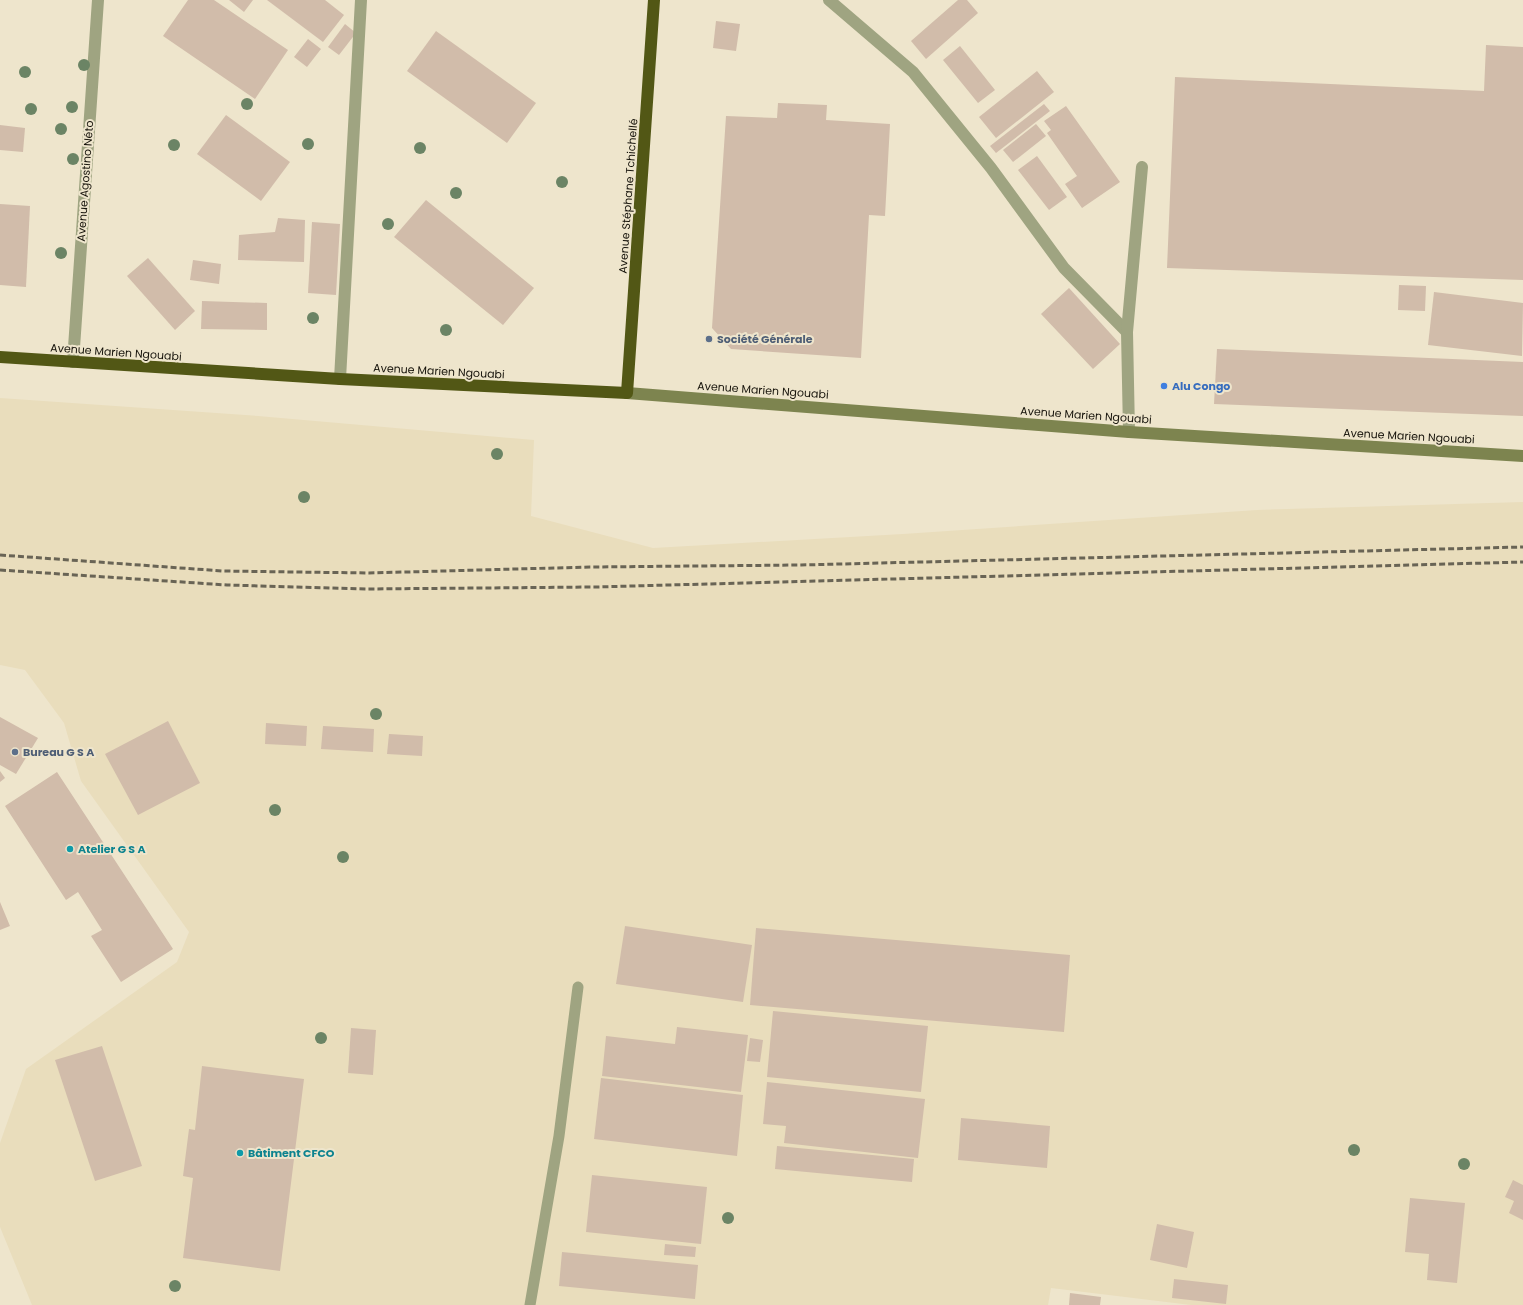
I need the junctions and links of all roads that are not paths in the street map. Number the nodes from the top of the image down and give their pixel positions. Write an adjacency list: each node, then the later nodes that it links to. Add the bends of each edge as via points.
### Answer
1 (98, 0): 8 (street, Avenue Agostino Néto)
2 (361, 0): 9 (street)
3 (654, 0): 10 (highway, Avenue Stéphane Tchichellé)
4 (829, 0): 6 (street, via 912,72 991,168 1064,268)
5 (1142, 167): 6 (street)
6 (1127, 332): 11 (street)
7 (0, 356): 8 (highway, Avenue Marien Ngouabi)
8 (73, 362): 9 (highway, Avenue Marien Ngouabi)
9 (340, 379): 10 (highway, Avenue Marien Ngouabi)
10 (627, 393): 11 (street, Avenue Marien Ngouabi)
11 (1129, 432): 12 (street, Avenue Marien Ngouabi)
12 (1523, 456)
13 (578, 987): 14 (lane, via 559,1136)
14 (530, 1305)

